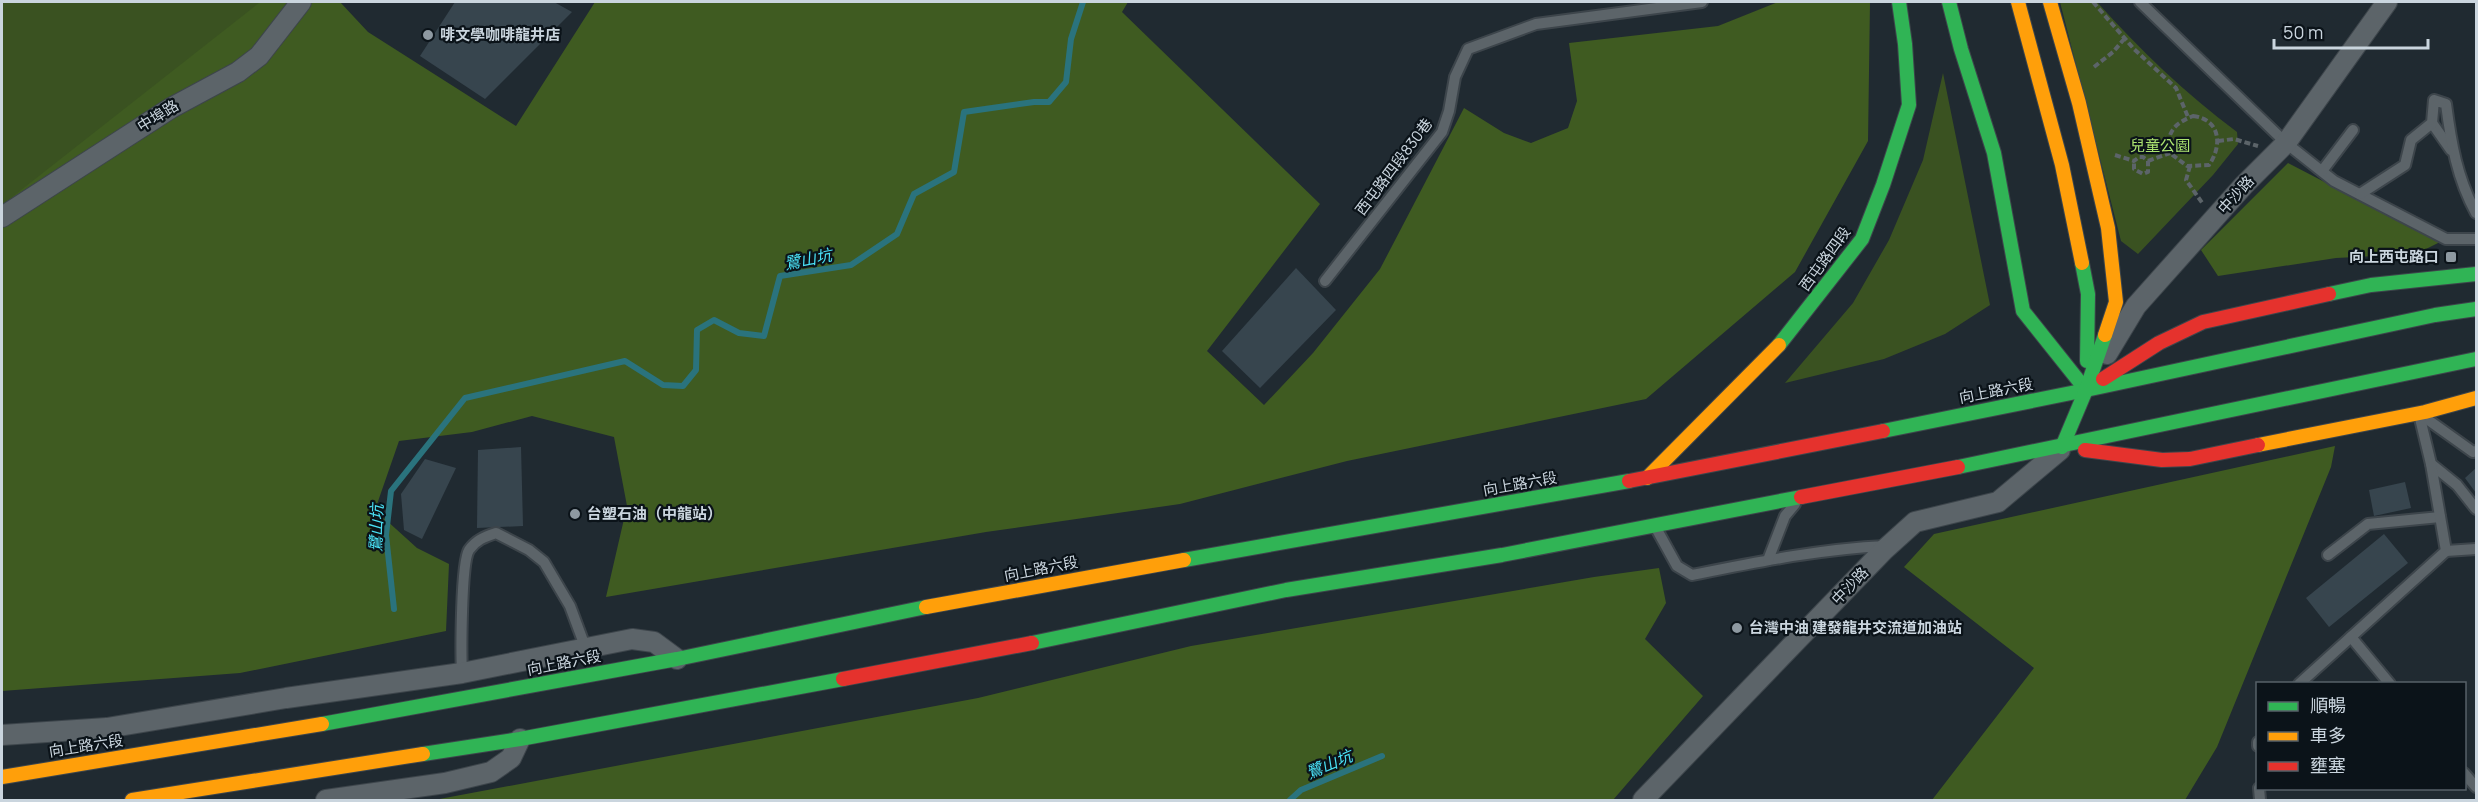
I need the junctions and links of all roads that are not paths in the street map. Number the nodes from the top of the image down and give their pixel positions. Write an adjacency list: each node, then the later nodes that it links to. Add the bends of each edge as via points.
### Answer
1 (301, 2): 18 (street, 中埠路, via 259,56 238,72 171,108)
2 (1702, 2): 23 (lane, 西屯路四段830巷, via 1536,24 1468,50 1455,77 1442,132)
3 (1899, 2): 10 (main road, 西屯路四段)
4 (1948, 2): 26 (main road, via 1994,153 2023,311)
5 (2018, 2): 26 (main road, via 2062,165 2088,294)
6 (2050, 2): 26 (main road, via 2108,228 2116,302)
7 (2140, 2): 13 (lane)
8 (2387, 2): 13 (street, 中沙路)
9 (1915, 25): 10 (main road)
10 (1909, 105): 32 (main road, 西屯路四段, via 1862,239 1782,342)
11 (2432, 123): 14 (lane); 14 (lane, via 2434,100 2446,104); 16 (lane, via 2411,140 2405,165)
12 (2353, 130): 15 (lane)
13 (2282, 148): 15 (lane); 26 (street, 中沙路, via 2136,306)
14 (2452, 150): 17 (lane, via 2460,180)
15 (2322, 171): 16 (lane)
16 (2360, 194): 20 (lane, via 2446,239)
17 (2476, 213)
18 (2, 217)
19 (2476, 231): 20 (lane)
20 (2465, 239): 21 (lane)
21 (2476, 239)
22 (2476, 274): 26 (main road, 向上路六段, via 2372,285 2203,322 2159,343)
23 (1325, 281)
24 (2476, 309): 26 (main road, 向上路六段)
25 (2476, 358): 29 (main road)
26 (2086, 390): 29 (main road); 32 (main road, 向上路六段)
27 (2476, 398): 28 (main road)
28 (2419, 414): 29 (main road, via 2190,459 2162,460); 30 (lane, via 2460,445); 31 (lane)
29 (2062, 447): 33 (main road); 37 (street, 中沙路, via 1998,502 1915,522)
30 (2476, 451)
31 (2431, 464): 34 (lane, via 2457,485); 35 (lane)
32 (1647, 478): 44 (main road, 向上路六段, via 983,596)
33 (1804, 496): 36 (main road); 41 (lane, via 1785,516)
34 (2476, 509)
35 (2440, 517): 39 (lane); 40 (lane, via 2368,524)
36 (1655, 525): 41 (lane, via 1677,566 1692,575); 49 (main road, via 1502,555 1286,590 975,655)
37 (1889, 546): 41 (lane); 55 (street, 中沙路)
38 (2476, 549): 39 (lane)
39 (2446, 551): 42 (lane)
40 (2328, 555)
41 (1768, 560)
42 (2351, 637): 46 (lane); 47 (lane)
43 (586, 649): 44 (street, via 632,639 654,642); 45 (street); 45 (lane, via 570,606 544,562 496,532 478,539 467,552 460,644)
44 (677, 659): 51 (main road, 向上路六段, via 419,708)
45 (462, 672): 48 (street, via 107,728)
46 (2300, 682)
47 (2388, 682)
48 (2, 735)
49 (520, 739): 53 (main road); 54 (street, via 511,758 491,772)
50 (2466, 776): 52 (lane)
51 (2, 777)
52 (2476, 788)
53 (132, 801)
54 (326, 801)
55 (1643, 801)

